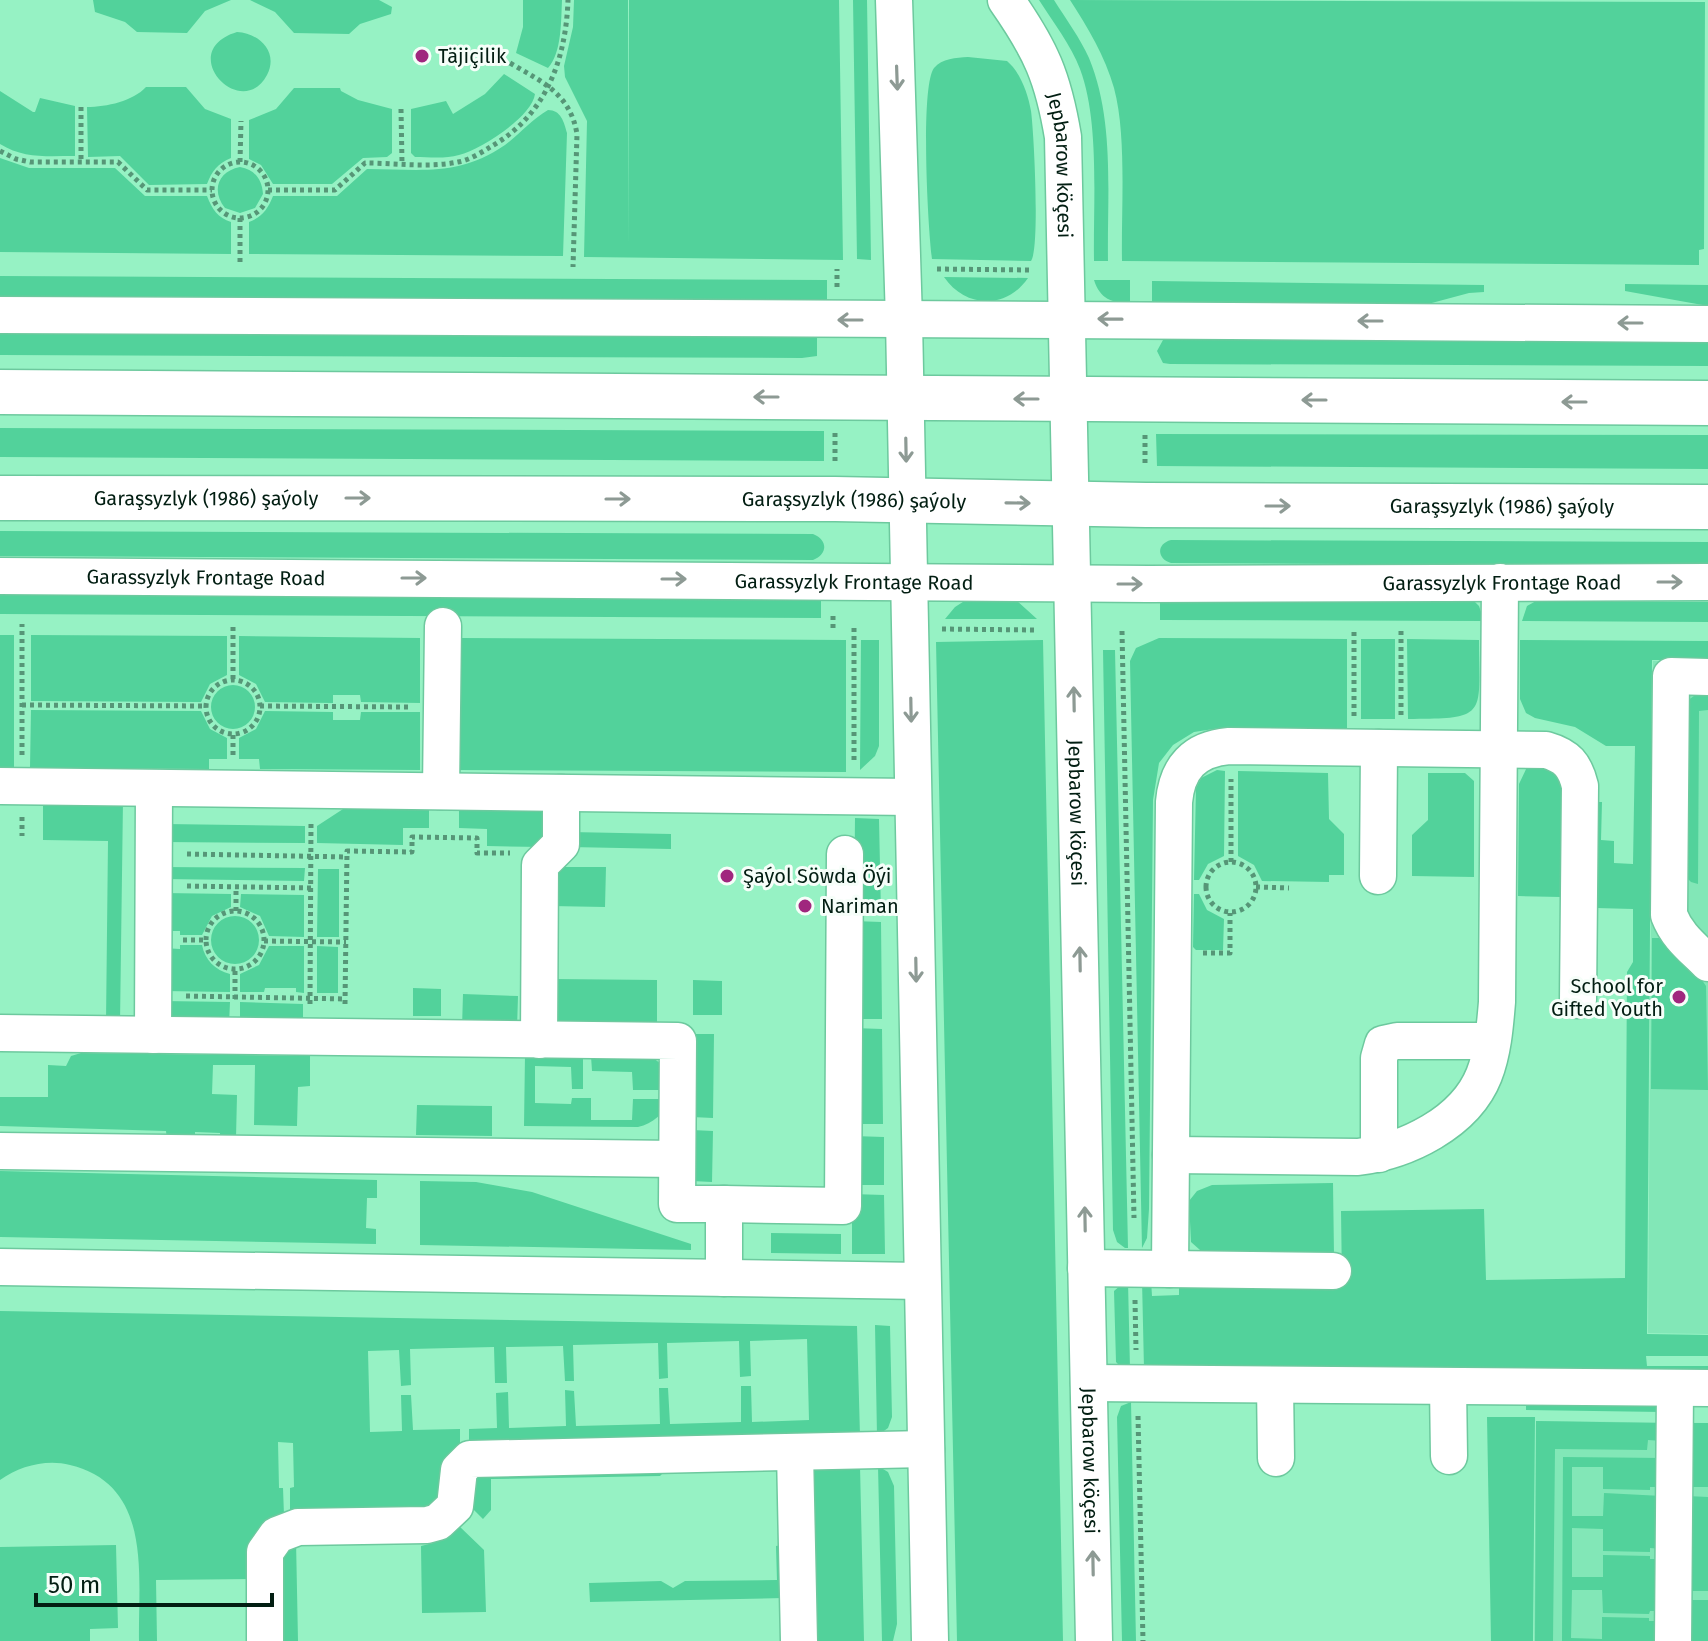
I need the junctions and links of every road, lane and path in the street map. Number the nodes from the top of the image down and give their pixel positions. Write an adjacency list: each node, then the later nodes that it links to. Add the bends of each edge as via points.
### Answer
1 (568, 0): 5 (path, via 562,53)
2 (894, 0): 22 (street, one-way to 22)
3 (1006, 0): 21 (street, Jepbarow köçesi, via 1044,61 1056,94 1063,137)
4 (510, 63): 5 (path)
5 (549, 87): 12 (path, via 527,119 483,151 457,162); 17 (path, via 569,106 577,134)
6 (81, 107): 10 (path)
7 (401, 109): 12 (path)
8 (241, 121): 11 (path)
9 (0, 151): 10 (path, via 30,162)
10 (81, 162): 13 (path, via 118,162 147,190)
11 (240, 162): 13 (path, via 217,174); 14 (path, via 263,174)
12 (402, 163): 14 (path, via 365,163 335,190)
13 (212, 190): 15 (path, via 217,207)
14 (268, 190): 15 (path, via 263,207)
15 (240, 218): 16 (path)
16 (240, 265)
17 (573, 267)
18 (937, 269): 19 (path)
19 (1032, 270)
20 (0, 315): 22 (street, one-way to 20)
21 (1068, 318): 22 (street); 23 (street, one-way to 21); 26 (street, Jepbarow köçesi)
22 (904, 320): 25 (street)
23 (1708, 324)
24 (0, 392): 25 (main road, one-way to 24)
25 (905, 398): 26 (main road, one-way to 25); 33 (street, one-way to 33)
26 (1069, 399): 27 (main road, one-way to 26); 34 (street, Jepbarow köçesi)
27 (1708, 403)
28 (835, 431): 30 (path)
29 (1145, 434): 31 (path)
30 (835, 461)
31 (1145, 467)
32 (0, 498): 33 (main road, Garaşsyzlyk (1986) şaýoly, one-way to 33)
33 (907, 501): 34 (main road, Garaşsyzlyk (1986) şaýoly, one-way to 34); 37 (street)
34 (1071, 504): 35 (main road, Garaşsyzlyk (1986) şaýoly, one-way to 35); 40 (street, Jepbarow köçesi)
35 (1708, 507)
36 (0, 576): 37 (street, Garassyzlyk Frontage Road, one-way to 37)
37 (908, 580): 40 (street, Garassyzlyk Frontage Road); 66 (street, one-way to 66)
38 (1500, 582): 39 (street, Garassyzlyk Frontage Road, one-way to 39); 40 (street, Garassyzlyk Frontage Road, one-way to 38); 58 (street)
39 (1708, 582)
40 (1072, 584): 107 (street, Jepbarow köçesi, one-way to 40)
41 (22, 624): 52 (path)
42 (233, 626): 51 (path)
43 (443, 626): 64 (street)
44 (854, 628): 60 (path)
45 (937, 629): 46 (path)
46 (1037, 630)
47 (1122, 631): 105 (path)
48 (1354, 631): 56 (path)
49 (1401, 631): 56 (path)
50 (1708, 677): 86 (street, via 1671,676 1669,915 1688,945)
51 (233, 679): 53 (path, via 214,687); 54 (path, via 252,687)
52 (22, 705): 53 (path); 62 (path)
53 (206, 706): 57 (path, via 214,725)
54 (260, 706): 55 (path); 57 (path, via 252,726)
55 (420, 707)
56 (1378, 732): 58 (street); 74 (street); 102 (street, via 1217,747 1196,756 1182,770 1174,802)
57 (233, 734): 59 (path)
58 (1499, 749): 92 (street, via 1546,750 1570,761 1577,772); 99 (street, via 1497,1002)
59 (233, 759)
60 (854, 771)
61 (1231, 771): 73 (path)
62 (11, 777): 63 (street)
63 (154, 788): 64 (street); 97 (street)
64 (441, 791): 65 (street)
65 (561, 793): 66 (street); 69 (street, via 561,844)
66 (912, 797): 111 (street, one-way to 111)
67 (311, 826): 71 (path)
68 (180, 854): 71 (path)
69 (551, 854): 72 (path, via 477,853 477,838 412,837 412,852 347,851); 98 (street, via 540,865)
70 (845, 854): 104 (street, via 843,1206)
71 (311, 856): 72 (path); 78 (path)
72 (347, 857): 84 (path)
73 (1231, 862): 77 (path, via 1249,870); 81 (path, via 1213,869 1205,887 1213,905)
74 (1378, 876)
75 (178, 886): 76 (path)
76 (236, 887): 78 (path); 80 (path)
77 (1256, 887): 79 (path); 81 (path, via 1248,906)
78 (311, 888): 83 (path)
79 (1289, 888)
80 (236, 911): 82 (path, via 256,920); 87 (path, via 215,920 206,940 210,955)
81 (1230, 913): 85 (path, via 1230,953)
82 (264, 941): 83 (path); 87 (path, via 255,961)
83 (310, 941): 84 (path); 90 (path)
84 (346, 942): 91 (path)
85 (1190, 953)
86 (1708, 963)
87 (235, 969): 89 (path)
88 (177, 996): 89 (path)
89 (235, 997): 90 (path); 93 (path)
90 (310, 998): 91 (path); 94 (path)
91 (346, 999): 95 (path)
92 (1578, 1000)
93 (235, 1011)
94 (310, 1012)
95 (345, 1012)
96 (0, 1033): 97 (street)
97 (153, 1035): 98 (street)
98 (539, 1040): 103 (street, via 678,1041)
99 (1492, 1041): 101 (street, via 1484,1076 1458,1111 1420,1139); 101 (street, via 1383,1044)
100 (0, 1151): 103 (street)
101 (1379, 1154): 102 (street)
102 (1171, 1155): 108 (street)
103 (677, 1159): 104 (street, via 677,1204)
104 (724, 1204): 110 (street)
105 (1134, 1233)
106 (0, 1267): 110 (street)
107 (1086, 1268): 108 (street); 114 (street, Jepbarow köçesi)
108 (1170, 1269): 109 (street)
109 (1333, 1271)
110 (724, 1278): 111 (street)
111 (922, 1281): 119 (street)
112 (1135, 1295): 113 (path)
113 (1136, 1354)
114 (1089, 1383): 115 (street); 126 (street, Jepbarow köçesi, one-way to 114)
115 (1275, 1385): 116 (street); 122 (street)
116 (1448, 1386): 117 (street); 121 (street)
117 (1692, 1388): 128 (street)
118 (1138, 1410): 127 (path)
119 (926, 1449): 120 (street); 125 (street)
120 (795, 1452): 123 (street, via 470,1459 459,1470 455,1506 438,1522 298,1527 277,1535 265,1552); 124 (street)
121 (1449, 1456)
122 (1276, 1458)
123 (265, 1641)
124 (799, 1641)
125 (930, 1641)
126 (1094, 1641)
127 (1143, 1641)
128 (1673, 1641)

